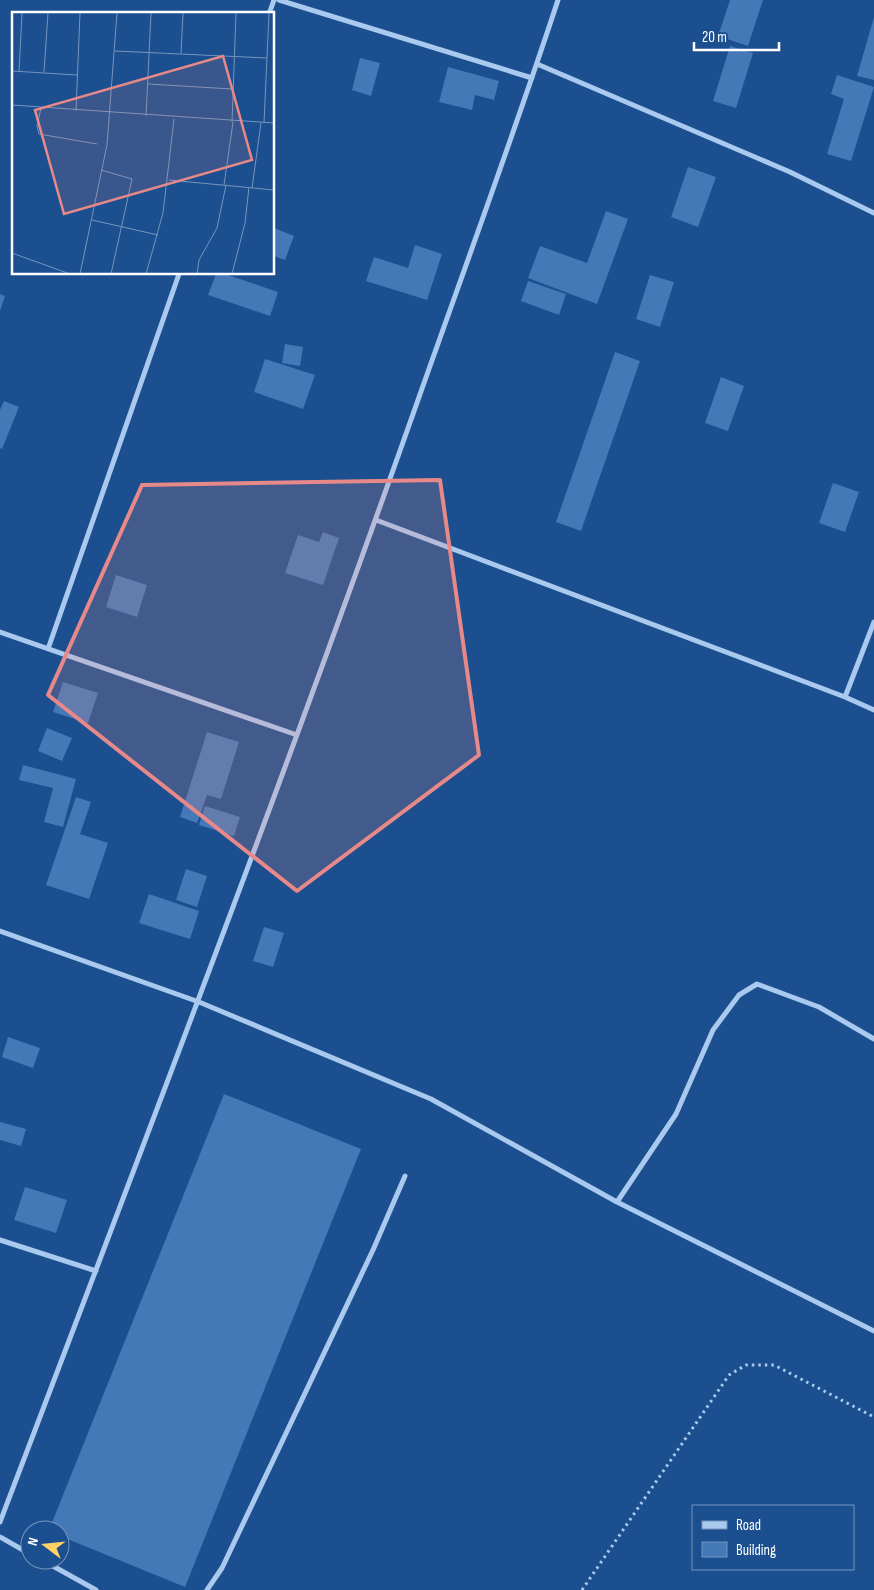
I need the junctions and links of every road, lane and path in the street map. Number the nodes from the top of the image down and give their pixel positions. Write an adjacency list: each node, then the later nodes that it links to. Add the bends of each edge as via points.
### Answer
1 (274, 0): 4 (street)
2 (279, 0): 6 (street)
3 (558, 0): 5 (street)
4 (270, 12)
5 (537, 64): 6 (street); 7 (street, via 790,172)
6 (532, 78): 9 (street)
7 (874, 213)
8 (179, 275): 12 (street)
9 (376, 520): 13 (street); 15 (street)
10 (874, 622): 13 (street)
11 (0, 632): 12 (street)
12 (48, 649): 15 (street)
13 (845, 696): 14 (street)
14 (874, 710)
15 (297, 735): 17 (street)
16 (0, 931): 17 (street)
17 (199, 1002): 20 (street, via 431,1099); 22 (street)
18 (874, 1039): 20 (street, via 819,1007 757,984 739,995 713,1030 676,1114)
19 (405, 1176): 30 (street, via 226,1559)
20 (617, 1202): 23 (street)
21 (0, 1240): 22 (street)
22 (96, 1271): 25 (street)
23 (874, 1332)
24 (874, 1417): 31 (path, via 774,1365 746,1365 729,1375)
25 (0, 1522)
26 (0, 1537): 27 (street)
27 (20, 1548)
28 (60, 1570): 29 (street)
29 (96, 1590)
30 (207, 1590)
31 (582, 1590)

